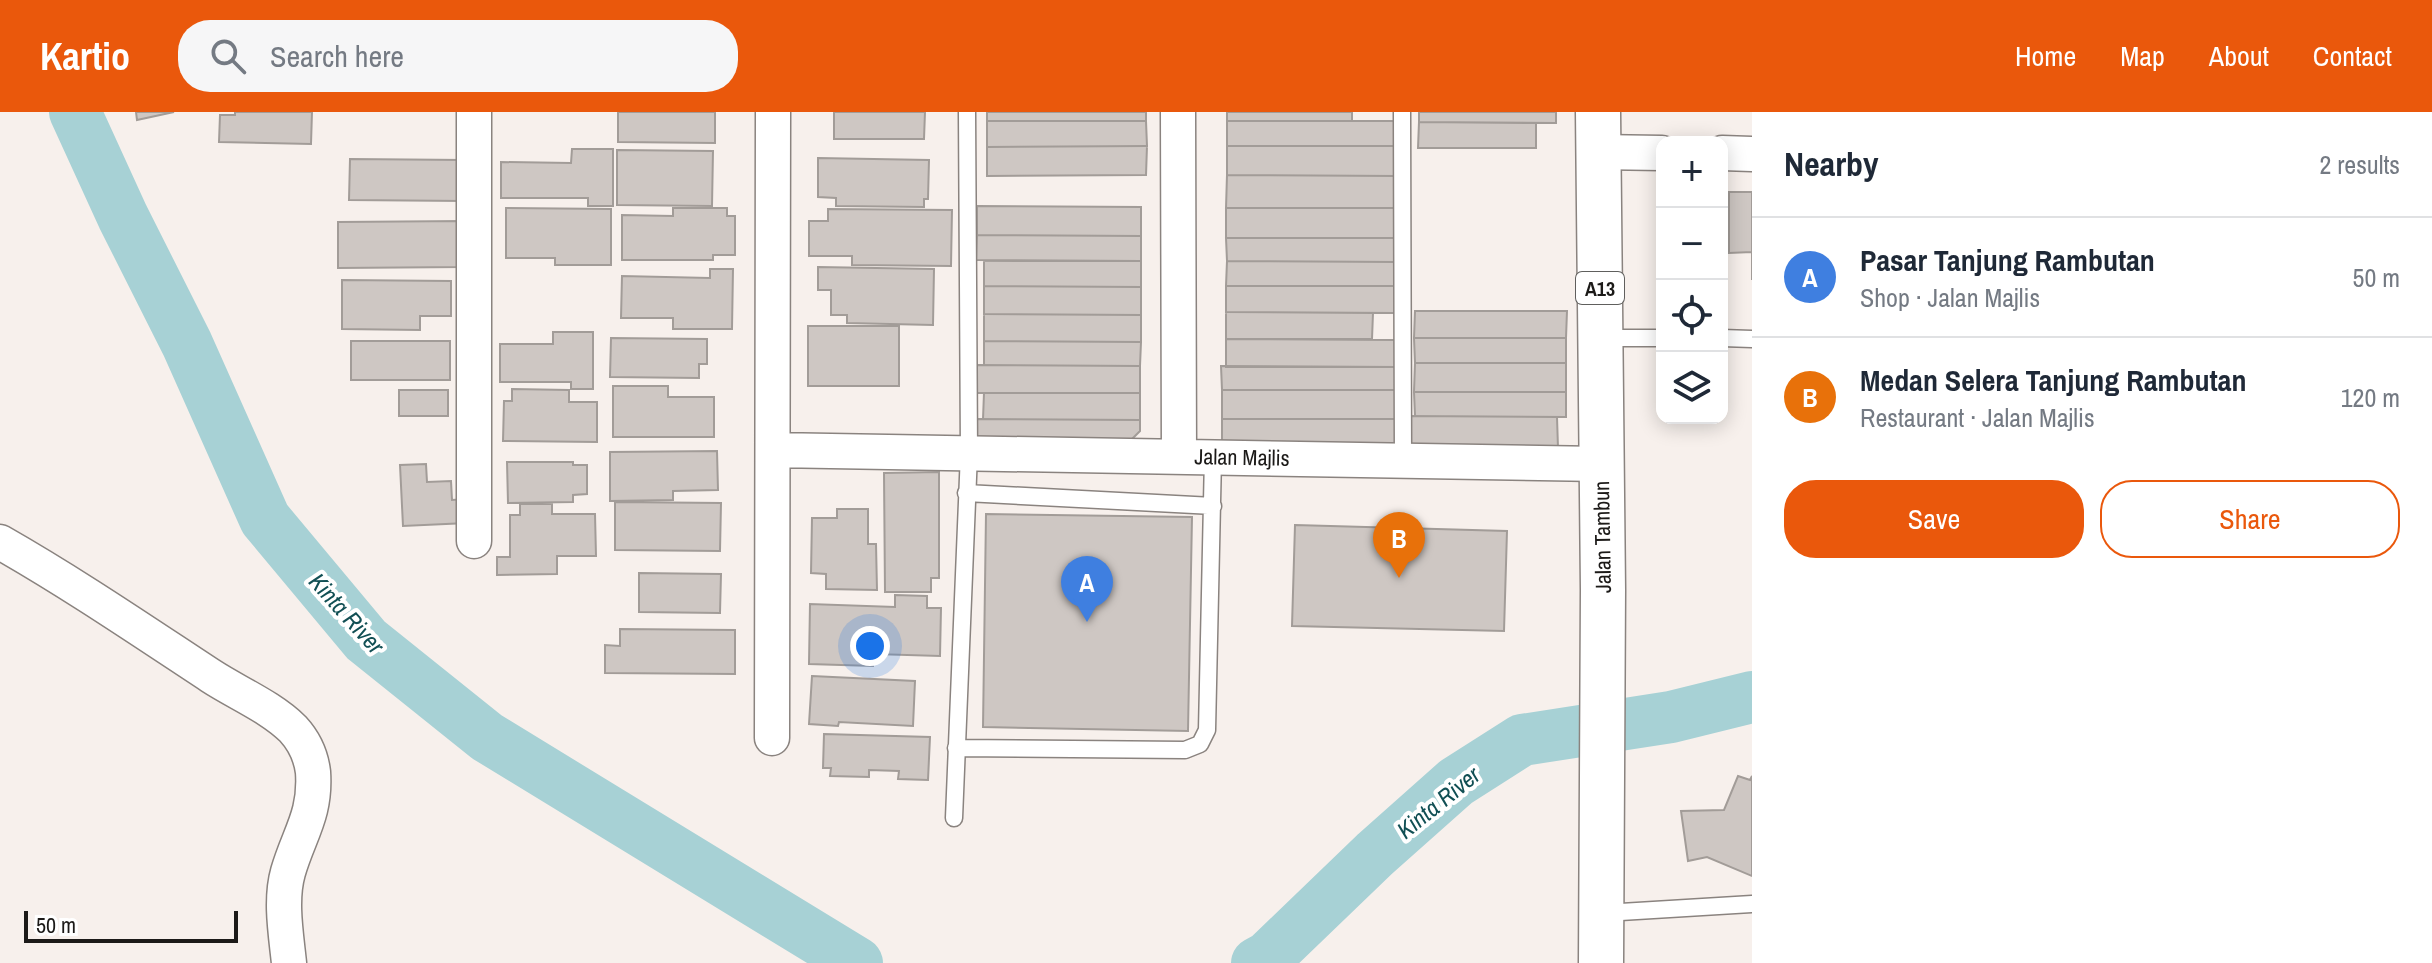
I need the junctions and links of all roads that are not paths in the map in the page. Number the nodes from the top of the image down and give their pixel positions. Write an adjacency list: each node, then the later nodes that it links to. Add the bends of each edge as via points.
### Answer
1 (474, 112): 22 (street)
2 (773, 112): 14 (street)
3 (967, 112): 15 (lane)
4 (1178, 112): 16 (street, Jalan Majlis)
5 (1402, 112): 18 (lane)
6 (1598, 132): 7 (street); 10 (main road, Jalan Tambun / A13)
7 (1656, 151)
8 (1728, 153): 9 (street)
9 (1752, 154)
10 (1601, 338): 11 (lane); 19 (main road, Jalan Tambun / A13)
11 (1656, 338)
12 (1728, 338): 13 (lane)
13 (1752, 339)
14 (773, 450): 15 (street); 24 (street)
15 (969, 453): 16 (street); 20 (lane)
16 (1179, 456): 17 (street, Jalan Majlis)
17 (1213, 457): 18 (street, Jalan Majlis); 21 (lane)
18 (1403, 461): 19 (street, Jalan Majlis)
19 (1601, 464): 28 (main road, Jalan Tambun / A13)
20 (966, 493): 21 (lane); 25 (lane)
21 (1213, 506): 25 (lane, via 1207,730 1200,744 1185,750)
22 (474, 541)
23 (0, 542): 29 (street, via 280,718 302,741 311,764 312,797 285,888)
24 (772, 738)
25 (956, 748): 26 (lane)
26 (954, 818)
27 (1752, 904): 28 (lane)
28 (1602, 914): 30 (main road, Jalan Tambun / A13)
29 (289, 963)
30 (1601, 963)

